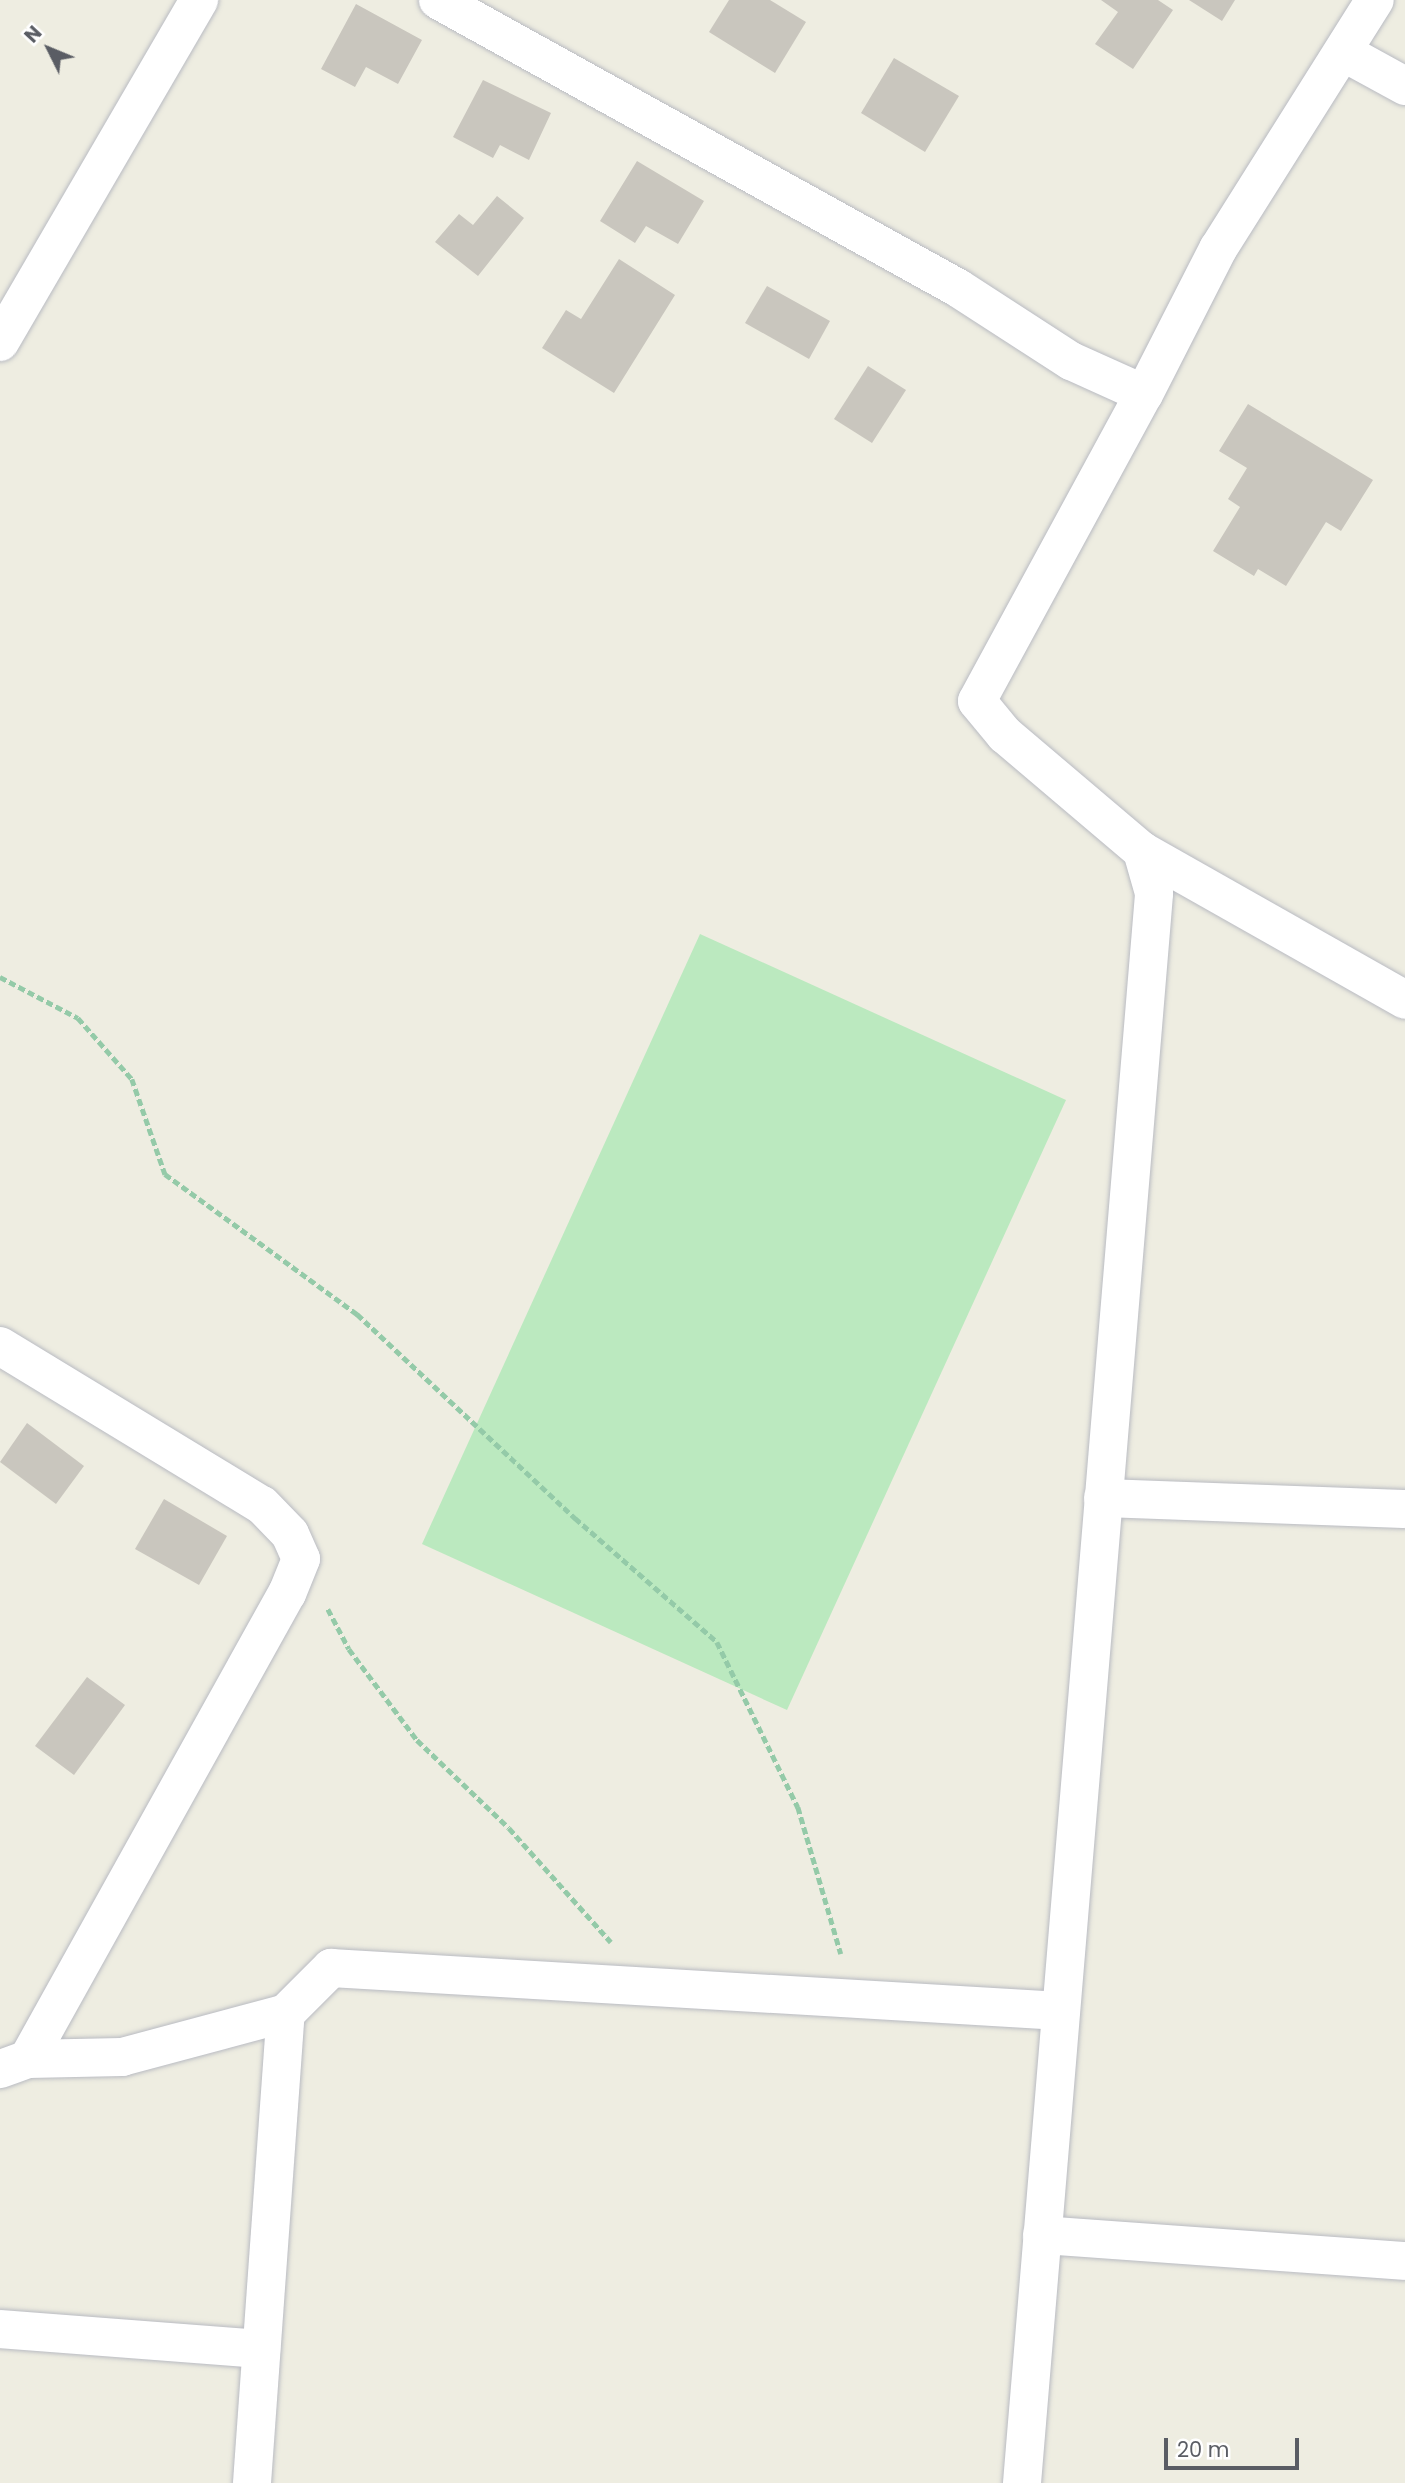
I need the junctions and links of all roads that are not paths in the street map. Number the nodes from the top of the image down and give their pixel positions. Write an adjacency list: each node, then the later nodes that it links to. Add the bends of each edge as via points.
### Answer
1 (199, 0): 6 (street)
2 (438, 0): 7 (street, via 958,288 1071,361)
3 (1375, 0): 4 (street)
4 (1343, 52): 5 (street); 7 (street, via 1218,248)
5 (1405, 86)
6 (0, 342)
7 (1144, 394): 8 (street, via 977,701 1005,735)
8 (1142, 851): 9 (street); 11 (street, via 1154,893)
9 (1405, 1000)
10 (0, 1346): 15 (street, via 262,1506 290,1534 301,1559 287,1593)
11 (1103, 1498): 12 (street); 13 (street)
12 (1405, 1509)
13 (1061, 2011): 14 (street, via 331,1968); 16 (street)
14 (286, 2012): 15 (street, via 122,2057); 19 (street)
15 (14, 2064)
16 (1042, 2235): 17 (street); 21 (street)
17 (1405, 2261)
18 (0, 2329): 19 (street)
19 (261, 2348): 20 (street)
20 (251, 2483)
21 (1022, 2483)

